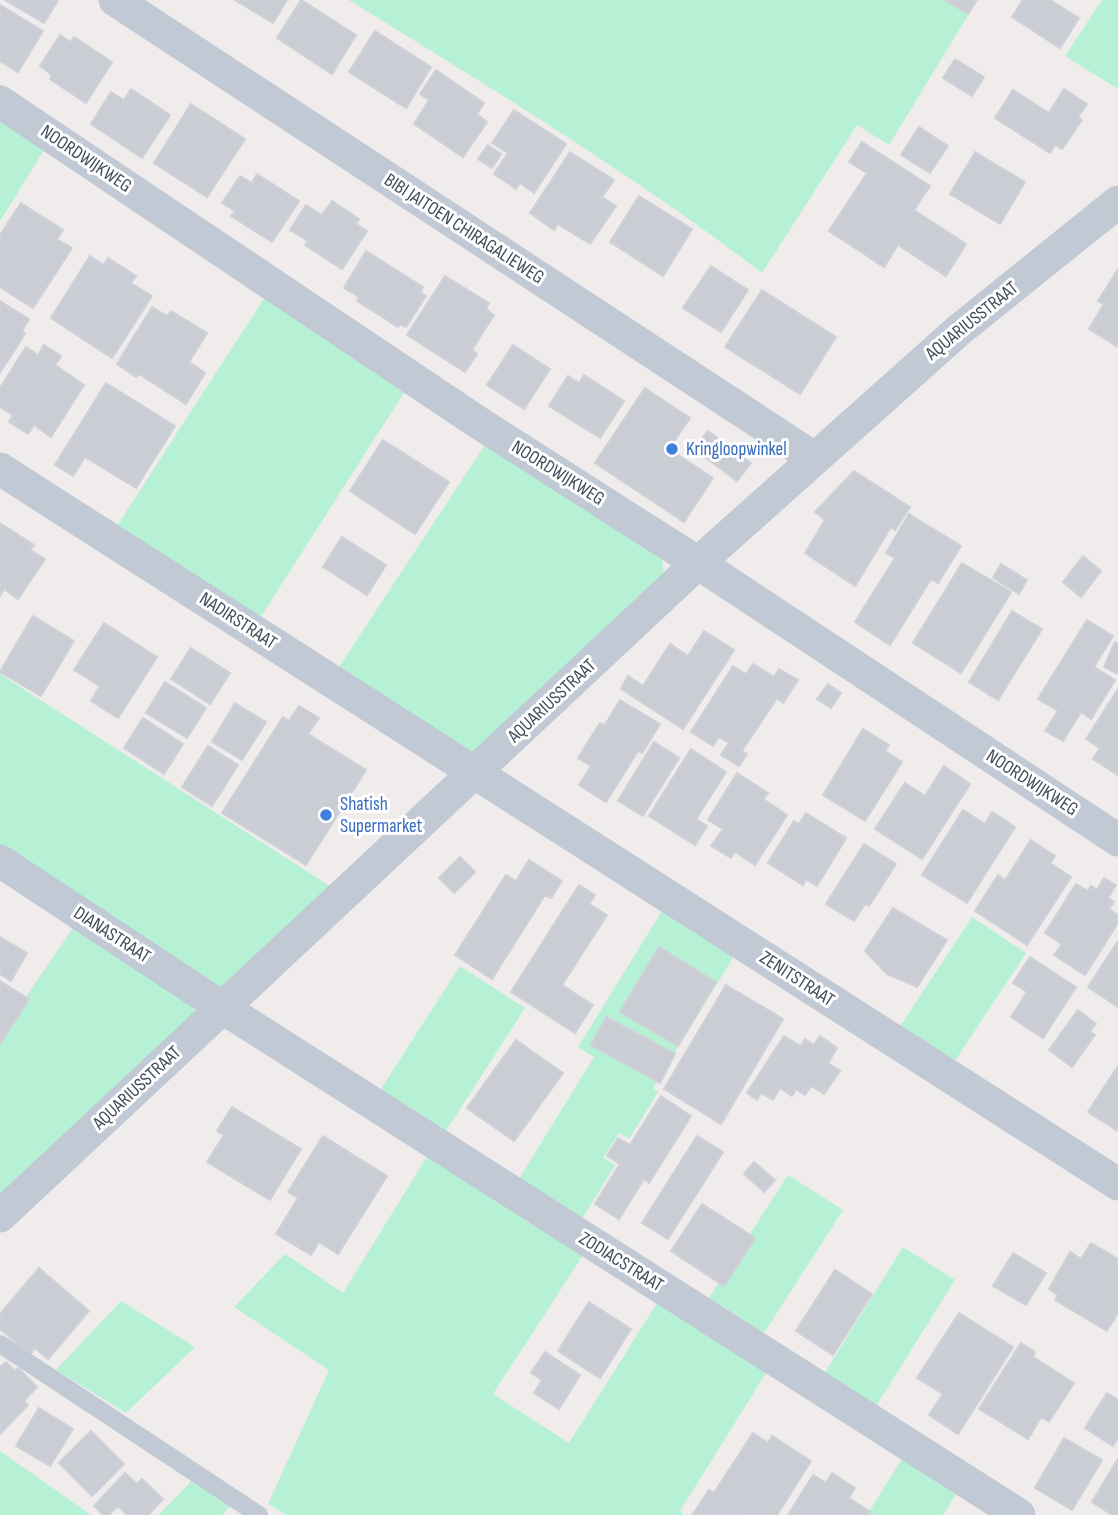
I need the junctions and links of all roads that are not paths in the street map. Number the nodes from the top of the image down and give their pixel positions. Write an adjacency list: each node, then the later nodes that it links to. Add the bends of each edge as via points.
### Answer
1 (115, 0): 4 (street, BIBI JAITOEN CHIRAGALIEWEG)
2 (0, 102): 6 (street, NOORDWIJKWEG, via 476,422)
3 (1118, 202): 4 (street, AQUARIUSSTRAAT, via 958,330)
4 (814, 458): 6 (street, AQUARIUSSTRAAT)
5 (0, 469): 7 (street, NADIRSTRAAT)
6 (698, 563): 7 (street, AQUARIUSSTRAAT); 8 (street, NOORDWIJKWEG)
7 (476, 773): 10 (street, AQUARIUSSTRAAT); 11 (street, ZENITSTRAAT)
8 (1118, 840)
9 (0, 861): 10 (street, DIANASTRAAT)
10 (223, 1008): 12 (street, AQUARIUSSTRAAT); 15 (street, ZODIACSTRAAT)
11 (1118, 1184)
12 (0, 1216)
13 (0, 1344): 14 (lane)
14 (260, 1515)
15 (1020, 1515)

